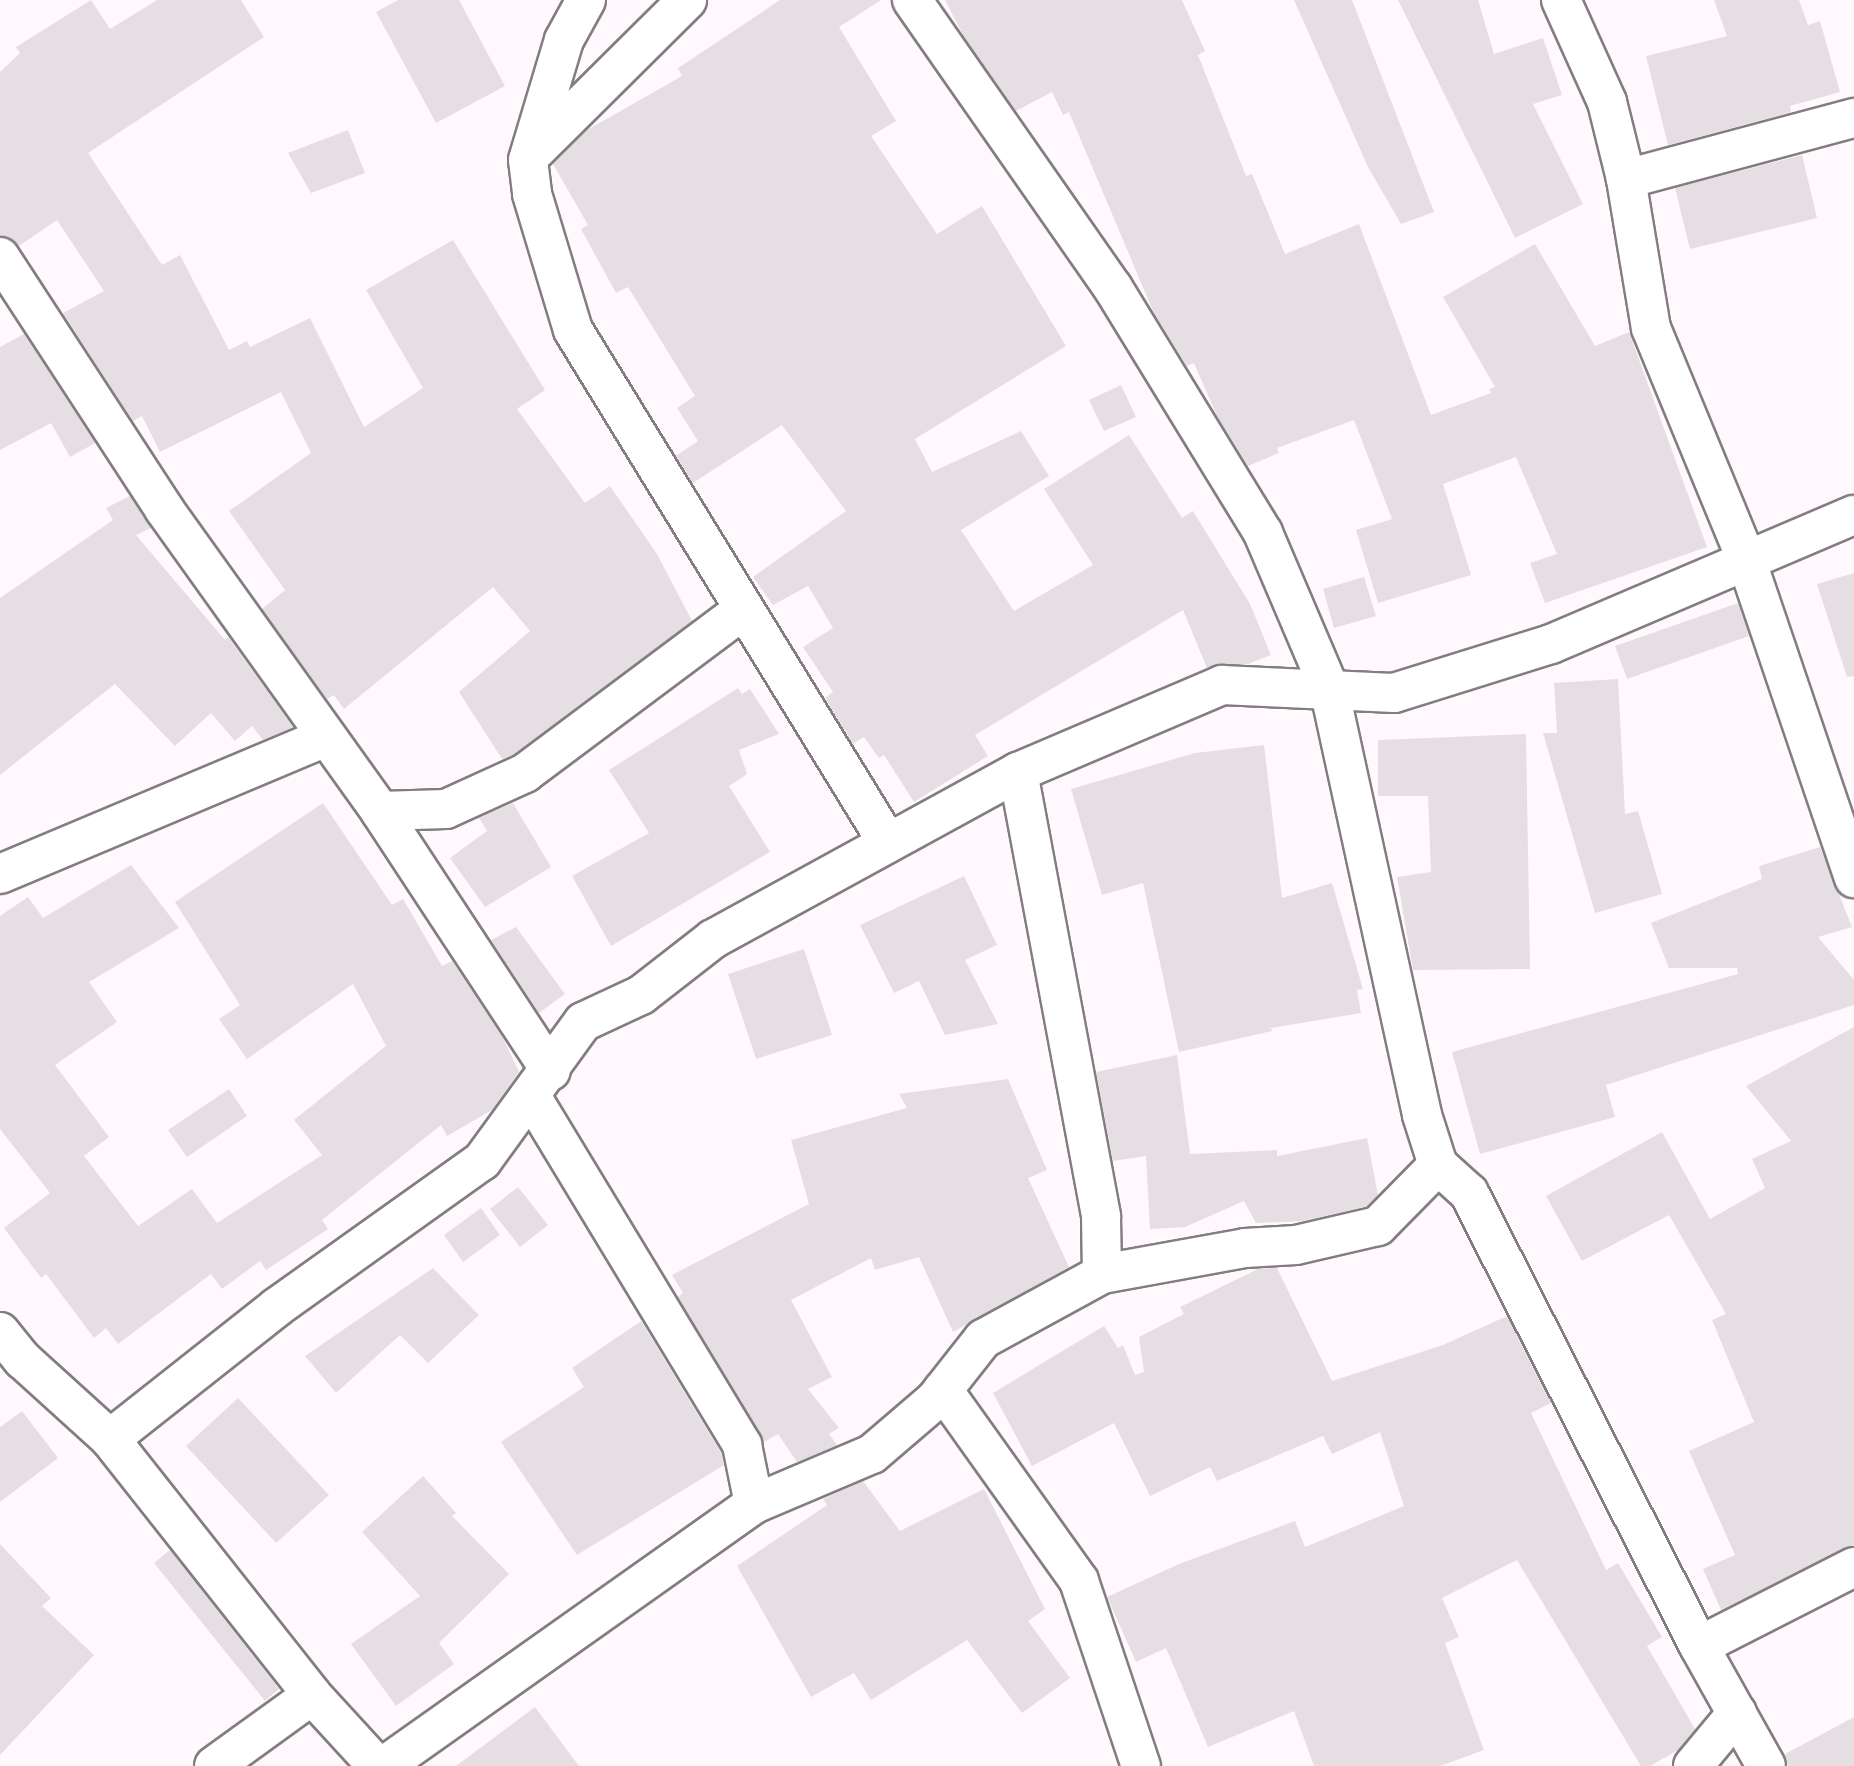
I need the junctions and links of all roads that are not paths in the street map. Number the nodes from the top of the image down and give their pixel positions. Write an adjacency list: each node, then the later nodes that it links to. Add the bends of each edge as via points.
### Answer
1 (586, 0): 6 (street, via 564,40)
2 (687, 0): 6 (street, via 551,131)
3 (912, 0): 12 (street, via 1113,288 1263,533)
4 (1561, 0): 7 (street, via 1606,102)
5 (1854, 118): 7 (street)
6 (528, 160): 11 (street, via 532,194 573,330)
7 (1626, 179): 10 (street, via 1651,328)
8 (0, 257): 13 (street, via 163,509)
9 (1854, 515): 10 (street)
10 (1746, 559): 12 (street, via 1551,644 1408,689 1394,693); 18 (street)
11 (743, 610): 15 (street, via 526,773 446,809); 16 (street)
12 (1329, 688): 14 (street, via 1222,685); 20 (street, via 1422,1115)
13 (326, 737): 15 (street); 17 (street)
14 (1018, 772): 16 (street); 21 (street, via 1101,1217)
15 (380, 811): 19 (street)
16 (888, 843): 19 (street, via 713,939 640,995 583,1022)
17 (0, 874)
18 (1854, 878)
19 (541, 1084): 24 (street, via 482,1161 276,1307); 25 (street, via 742,1445)
20 (1438, 1165): 21 (street, via 1378,1226 1296,1245 1245,1248); 27 (street, via 1469,1193)
21 (1102, 1274): 23 (street, via 983,1339)
22 (8, 1357): 24 (street)
23 (943, 1390): 25 (street, via 872,1454); 33 (street, via 1079,1581)
24 (110, 1439): 28 (street)
25 (754, 1504): 32 (street)
26 (1854, 1567): 27 (street)
27 (1699, 1646): 29 (street)
28 (312, 1695): 30 (street); 31 (street)
29 (1737, 1713): 34 (street); 35 (street)
30 (214, 1766)
31 (377, 1766)
32 (384, 1766)
33 (1141, 1766)
34 (1693, 1766)
35 (1766, 1766)

